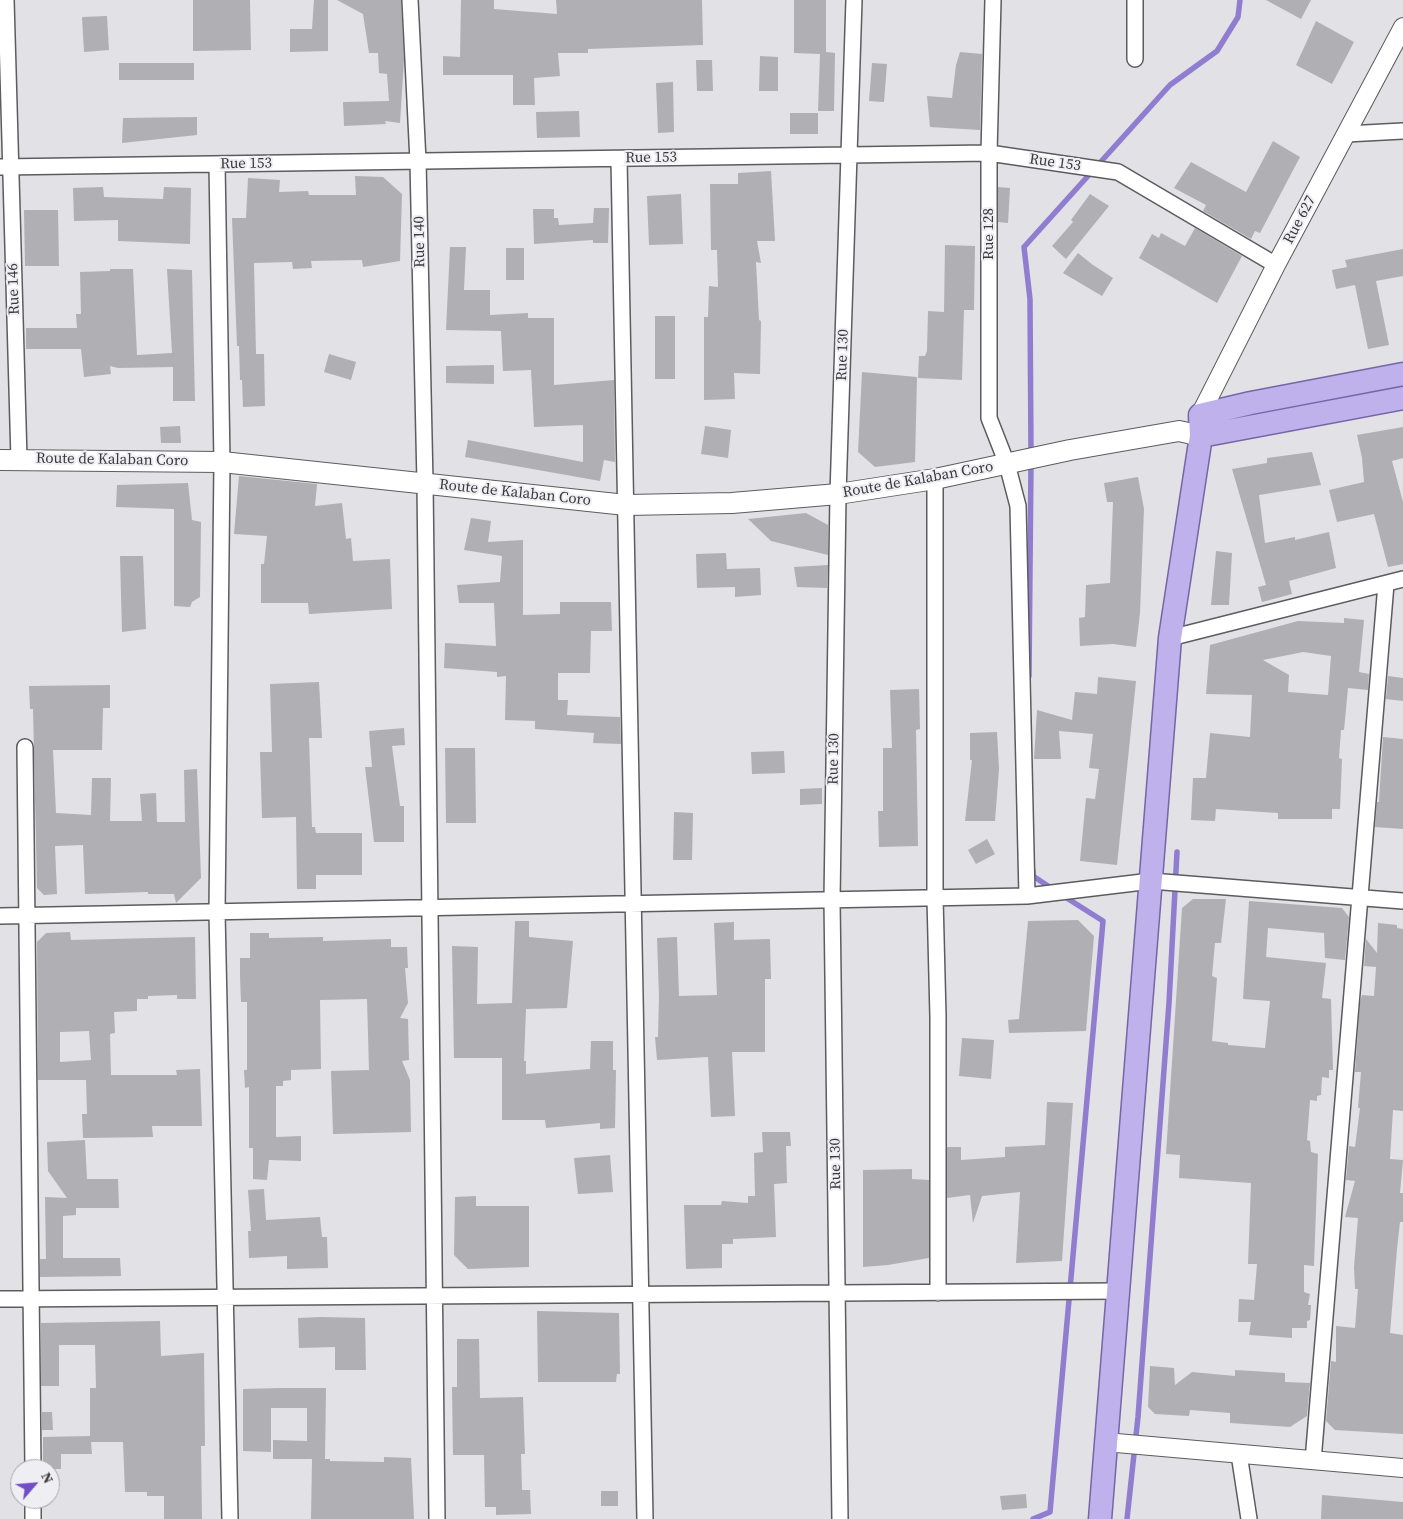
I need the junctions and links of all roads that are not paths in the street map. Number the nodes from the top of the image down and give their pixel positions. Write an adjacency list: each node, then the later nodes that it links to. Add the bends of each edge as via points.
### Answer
1 (6, 0): 15 (street, Rue 146)
2 (410, 0): 13 (street, Rue 140)
3 (854, 0): 11 (street, Rue 130)
4 (993, 0): 10 (street, Rue 128)
5 (1135, 0): 7 (street)
6 (1403, 27): 9 (street, Rue 627)
7 (1135, 59)
8 (1403, 131): 9 (street)
9 (1346, 134): 16 (street, Rue 627)
10 (989, 154): 11 (street, Rue 153); 16 (street, Rue 153, via 1118,172); 22 (street, Rue 128, via 989,418)
11 (848, 155): 12 (street, Rue 153); 25 (street, Rue 130)
12 (619, 158): 13 (street, Rue 153); 26 (street)
13 (418, 161): 14 (street, Rue 153); 24 (street, Rue 140)
14 (218, 164): 15 (street, Rue 153); 21 (street)
15 (5, 167): 20 (street, Rue 146)
16 (1276, 265): 19 (street, Rue 627)
17 (1403, 374): 19 (main road, via 1251,403)
18 (1403, 399): 19 (main road)
19 (1200, 426): 22 (main road, Route de Kalaban Coro); 29 (main road)
20 (10, 459): 21 (main road, Route de Kalaban Coro)
21 (222, 462): 24 (main road, Route de Kalaban Coro); 39 (street)
22 (1007, 464): 23 (main road, Route de Kalaban Coro); 32 (street, Rue 128, via 1018,506)
23 (936, 479): 25 (main road, Route de Kalaban Coro); 33 (street)
24 (425, 483): 26 (main road, Route de Kalaban Coro); 38 (street, Rue 140)
25 (838, 494): 26 (main road, Route de Kalaban Coro, via 732,503); 35 (street, Rue 130)
26 (626, 505): 37 (street)
27 (1403, 579): 28 (street)
28 (1386, 584): 29 (street); 34 (street)
29 (1170, 638): 31 (main road)
30 (25, 747): 40 (street)
31 (1151, 882): 32 (street); 34 (street); 42 (main road)
32 (1026, 896): 33 (street)
33 (935, 898): 35 (street); 44 (street)
34 (1360, 898): 36 (street); 53 (street)
35 (832, 900): 37 (street); 43 (street, Rue 130)
36 (1403, 901)
37 (633, 904): 38 (street); 45 (street)
38 (430, 908): 39 (street); 46 (street, Rue 140)
39 (217, 912): 40 (street); 47 (street)
40 (27, 915): 41 (street); 48 (street)
41 (0, 916)
42 (1118, 1291): 44 (street); 50 (main road)
43 (838, 1293): 44 (street); 45 (street); 58 (street, Rue 130)
44 (938, 1293)
45 (641, 1295): 46 (street); 57 (street)
46 (434, 1296): 47 (street); 56 (street, Rue 140)
47 (226, 1298): 48 (street); 55 (street)
48 (31, 1299): 49 (street); 52 (street)
49 (0, 1300)
50 (1105, 1442): 51 (street); 59 (main road)
51 (1239, 1454): 53 (street); 60 (street)
52 (33, 1459)
53 (1313, 1461): 54 (street)
54 (1403, 1468)
55 (230, 1519)
56 (437, 1519)
57 (645, 1519)
58 (840, 1519)
59 (1100, 1519)
60 (1250, 1519)

